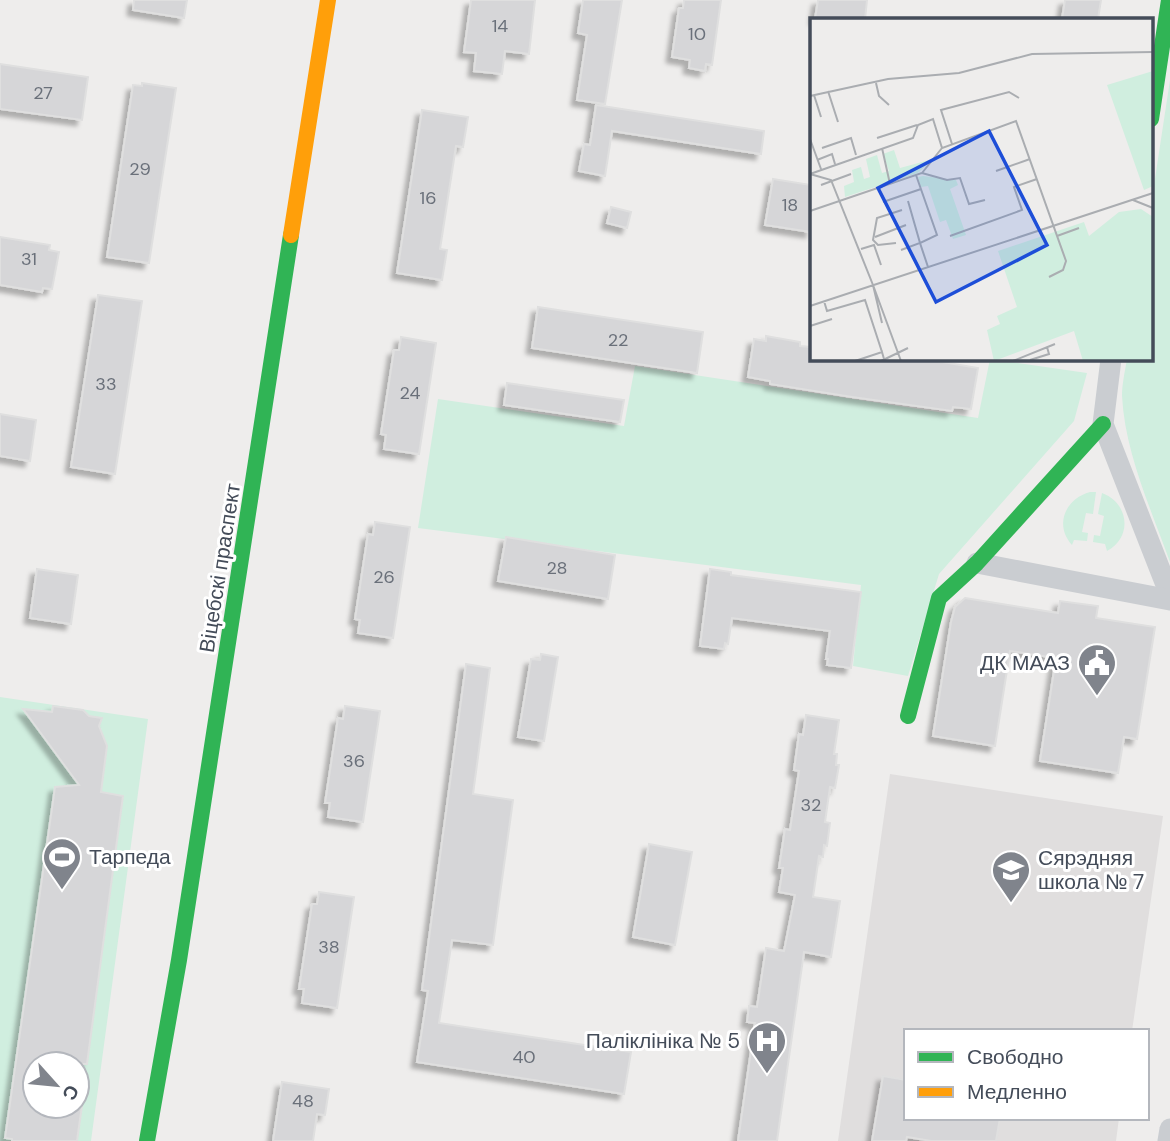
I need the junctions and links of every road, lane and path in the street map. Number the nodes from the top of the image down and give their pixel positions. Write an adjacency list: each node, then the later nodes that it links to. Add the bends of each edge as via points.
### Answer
1 (328, 0): 12 (main road, Віцебскі праспект)
2 (1169, 0): 3 (main road)
3 (1152, 110)
4 (1152, 117): 5 (street)
5 (1170, 122)
6 (1111, 360): 7 (street)
7 (1103, 424): 8 (main road); 9 (street)
8 (977, 563): 9 (street); 10 (main road, via 939,598)
9 (1170, 598)
10 (908, 716)
11 (1170, 1129): 13 (street)
12 (147, 1141)
13 (1168, 1141)

